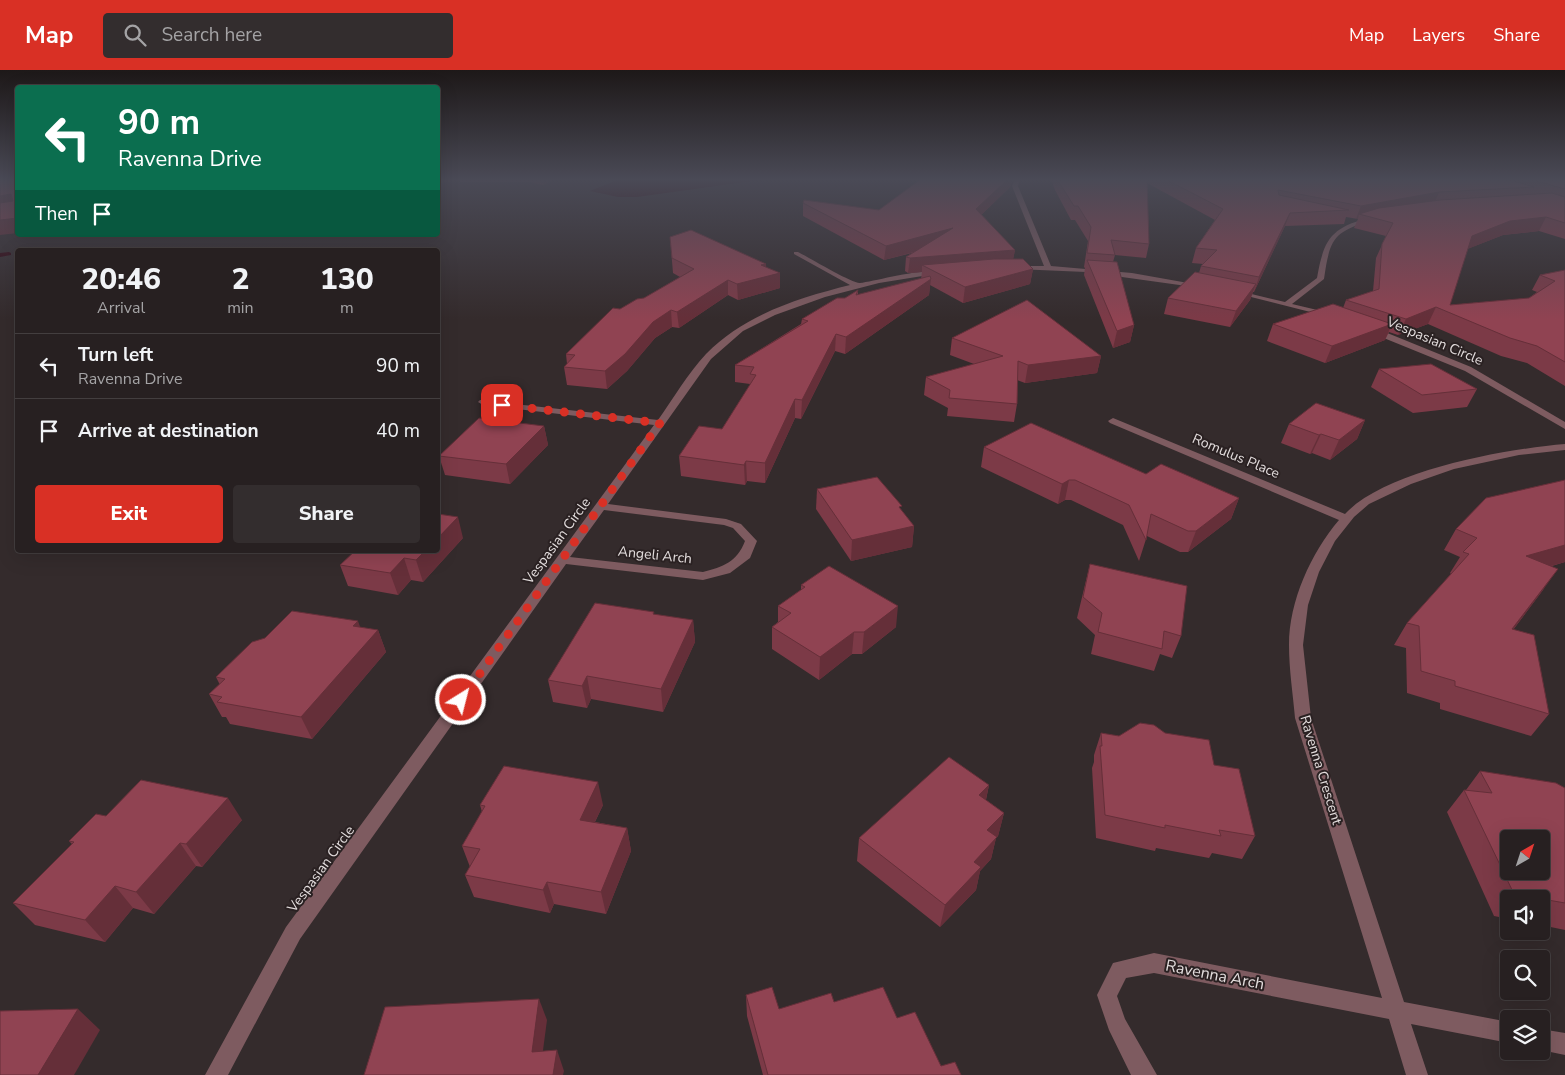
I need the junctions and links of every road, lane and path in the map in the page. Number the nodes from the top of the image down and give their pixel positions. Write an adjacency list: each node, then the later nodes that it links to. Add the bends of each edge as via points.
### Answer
1 (1031, 226): 5 (street)
2 (1352, 226): 8 (street, via 1334,234 1326,245 1320,279)
3 (796, 253): 7 (street)
4 (1003, 269): 5 (street)
5 (1049, 269): 8 (street, via 1141,276)
6 (947, 272): 7 (street, Vespasian Circle)
7 (855, 285): 13 (street, Vespasian Circle, via 764,317 735,333 708,357)
8 (1287, 304): 9 (street)
9 (1339, 319)
10 (1356, 325): 14 (street, Vespasian Circle, via 1468,369)
11 (483, 402): 13 (street)
12 (1113, 421): 17 (street, Romulus Place)
13 (660, 423): 16 (street, Vespasian Circle)
14 (1565, 426)
15 (1565, 447): 17 (street, Ravenna Crescent, via 1492,458 1419,476 1363,502)
16 (601, 506): 18 (street, Vespasian Circle); 18 (street, Angeli Arch, via 726,522 737,526 751,541 746,555 726,570 703,576)
17 (1348, 519): 19 (street, Ravenna Crescent, via 1331,537 1309,585 1298,621 1297,660 1303,718)
18 (562, 560): 23 (street, Vespasian Circle, via 293,933)
19 (1396, 1010): 20 (street); 24 (street, Ravenna Arch, via 1154,963 1120,970 1107,995 1116,1023); 25 (street, Ravenna Crescent)
20 (1500, 1030)
21 (1550, 1041): 22 (street)
22 (1565, 1044)
23 (216, 1075)
24 (1146, 1075)
25 (1417, 1075)

